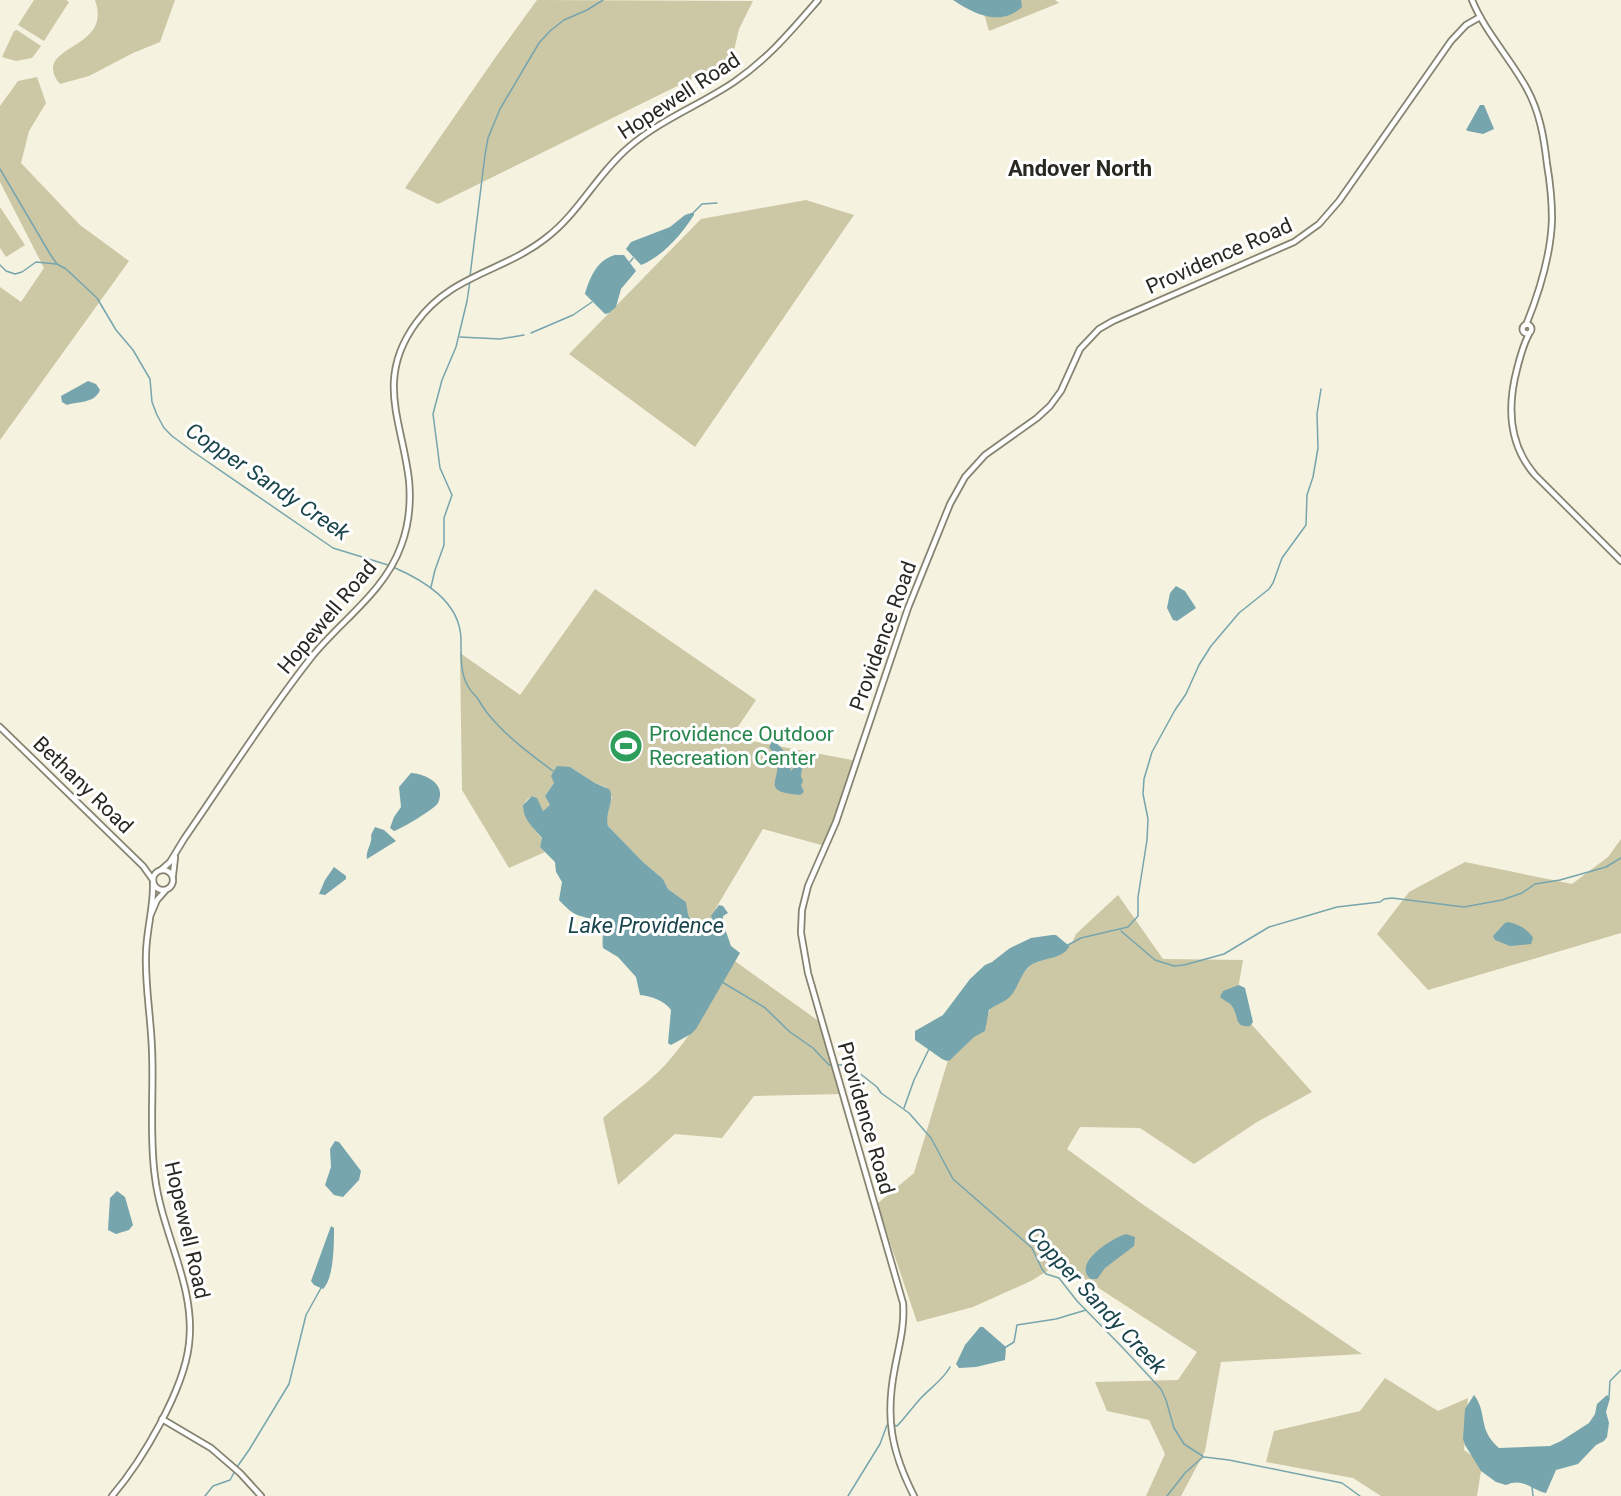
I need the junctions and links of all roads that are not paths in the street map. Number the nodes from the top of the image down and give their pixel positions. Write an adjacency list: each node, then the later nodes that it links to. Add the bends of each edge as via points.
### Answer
1 (818, 0): 6 (street, Hopewell Road, via 755,67 630,145 604,171 568,219 546,239 449,289 414,324 398,359 394,384 395,417 410,489 408,521 397,555 376,588 304,667)
2 (1472, 0): 3 (street)
3 (1480, 17): 4 (street, via 1536,108 1545,141 1552,219 1529,326 1532,331 1526,333 1510,399 1512,430 1521,454 1540,481); 16 (street, Providence Road, via 1451,41 1339,201 1307,234 1113,321 1090,337 1050,406 985,455 965,477 908,608 839,815 808,886 801,933 808,973 903,1303 904,1321 889,1419 896,1452)
4 (1621, 561)
5 (0, 727): 7 (street, Bethany Road)
6 (176, 854): 8 (street, Hopewell Road); 9 (street, Hopewell Road)
7 (143, 866): 8 (street, Bethany Road); 10 (street, Bethany Road)
8 (160, 871): 9 (street, via 170,873); 10 (street)
9 (173, 879): 11 (street)
10 (153, 881): 11 (street, via 157,889); 12 (street, Hopewell Road)
11 (167, 890): 12 (street, Hopewell Road)
12 (150, 916): 13 (street, Hopewell Road, via 145,958 155,1176 190,1315 183,1372)
13 (162, 1419): 14 (street, Hopewell Road); 15 (street, via 211,1448)
14 (112, 1496)
15 (261, 1496)
16 (914, 1496)

